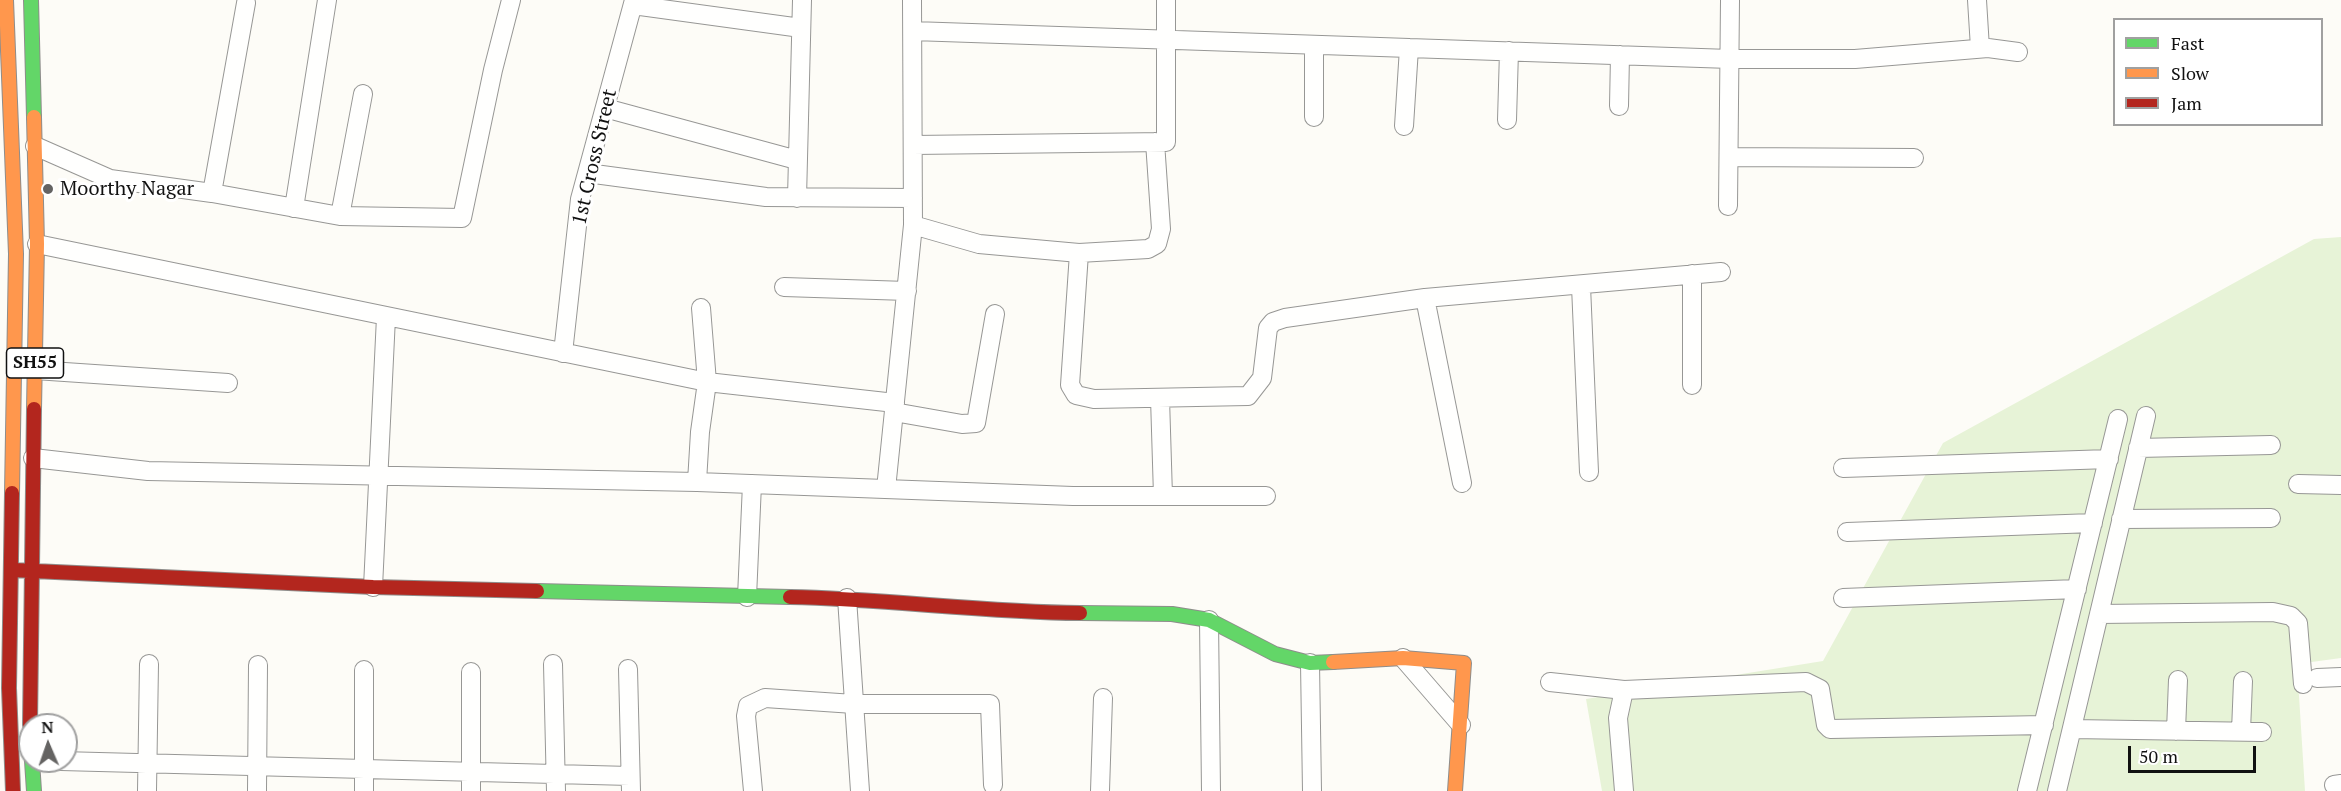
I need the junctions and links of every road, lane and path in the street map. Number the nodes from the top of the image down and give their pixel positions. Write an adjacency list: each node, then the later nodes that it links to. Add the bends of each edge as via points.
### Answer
1 (31, 0): 30 (street, SH55)
2 (327, 0): 39 (street)
3 (511, 0): 40 (street, via 462,218)
4 (802, 0): 12 (street)
5 (912, 0): 13 (street)
6 (1166, 0): 14 (street)
7 (1730, 0): 21 (street)
8 (1977, 0): 17 (street)
9 (246, 3): 35 (street)
10 (634, 3): 12 (street); 24 (street, 1st Cross Street)
11 (4, 10): 81 (street, SH55, via 16,254)
12 (801, 28): 33 (street)
13 (913, 31): 14 (street); 29 (street)
14 (1168, 40): 15 (street); 28 (street, via 1166,142)
15 (1314, 45): 16 (street); 25 (street)
16 (1409, 48): 18 (street); 27 (street)
17 (1980, 48): 19 (street); 21 (street, via 1855,59)
18 (1509, 51): 20 (street); 26 (street)
19 (2018, 52)
20 (1620, 55): 21 (street); 23 (street)
21 (1730, 59): 31 (street)
22 (363, 94): 40 (street)
23 (1619, 106)
24 (605, 108): 33 (street); 34 (street, 1st Cross Street)
25 (1314, 117)
26 (1507, 120)
27 (1404, 126)
28 (1155, 141): 29 (street); 43 (street, via 1161,229 1157,244 1148,249)
29 (914, 145): 37 (street)
30 (35, 146): 35 (street, via 110,179); 42 (street, SH55)
31 (1730, 157): 32 (street); 38 (street)
32 (1914, 158)
33 (797, 160): 36 (street)
34 (587, 173): 36 (street); 53 (street, 1st Cross Street, via 580,199)
35 (212, 193): 39 (street)
36 (796, 198): 37 (street)
37 (913, 198): 41 (street)
38 (1728, 206)
39 (294, 208): 40 (street)
40 (340, 216)
41 (913, 225): 43 (street, via 979,244); 48 (street)
42 (37, 244): 52 (street); 54 (street, SH55)
43 (1079, 253): 58 (street, via 1070,386 1076,395 1094,399)
44 (1720, 272): 45 (street)
45 (1692, 274): 46 (street); 57 (street)
46 (1581, 286): 49 (street); 67 (street)
47 (784, 287): 48 (street)
48 (907, 291): 59 (street)
49 (1425, 298): 58 (street, via 1274,322 1265,334 1262,378 1248,396); 70 (street)
50 (701, 308): 55 (street)
51 (995, 314): 59 (street, via 976,423 962,424)
52 (386, 317): 53 (street); 68 (street)
53 (562, 353): 55 (street)
54 (35, 370): 56 (street); 64 (street, SH55)
55 (707, 382): 59 (street); 69 (street)
56 (228, 383)
57 (1692, 385)
58 (1160, 398): 75 (street)
59 (895, 408): 74 (street)
60 (2146, 416): 63 (street)
61 (2118, 419): 65 (street)
62 (2271, 445): 63 (street)
63 (2138, 448): 78 (street)
64 (33, 458): 68 (street, via 148,471); 82 (street, SH55)
65 (2109, 459): 66 (street); 79 (street)
66 (1843, 468)
67 (1589, 472)
68 (379, 476): 69 (street); 83 (street)
69 (697, 482): 71 (street)
70 (1462, 483)
71 (752, 484): 74 (street); 85 (street)
72 (2298, 484): 73 (street)
73 (2341, 485)
74 (886, 489): 75 (street)
75 (1163, 496): 76 (street)
76 (1266, 496)
77 (2271, 518): 78 (street)
78 (2121, 519): 88 (street)
79 (2093, 523): 80 (street); 84 (street)
80 (1847, 532)
81 (10, 570): 82 (street); 123 (street, SH55)
82 (30, 570): 83 (street); 105 (street, SH55)
83 (374, 587): 85 (street)
84 (2077, 589): 87 (street); 107 (street)
85 (747, 597): 86 (street)
86 (847, 598): 89 (street, via 1006,612 1172,614); 104 (street)
87 (1843, 598)
88 (2099, 614): 98 (street, via 2273,612 2291,616 2298,623 2310,681); 108 (street)
89 (1209, 620): 91 (street, via 1275,654); 131 (street)
90 (1403, 658): 91 (street); 106 (street); 106 (street, via 1464,663)
91 (1310, 663): 132 (street)
92 (149, 664): 115 (street)
93 (258, 664): 116 (street)
94 (554, 664): 120 (street)
95 (628, 669): 121 (street)
96 (364, 670): 117 (street)
97 (471, 672): 119 (street)
98 (2341, 677)
99 (2178, 680): 109 (street)
100 (2243, 681): 110 (street)
101 (1550, 682): 102 (street)
102 (1624, 690): 107 (street, via 1806,682 1821,689 1830,729); 134 (street, via 1618,718)
103 (1103, 698): 130 (street)
104 (854, 704): 122 (street, via 990,704); 128 (street, via 765,698 748,705); 129 (street)
105 (30, 713)
106 (1461, 725): 133 (street)
107 (2043, 725): 113 (street)
108 (2072, 729): 109 (street); 112 (street)
109 (2176, 731): 110 (street)
110 (2241, 731): 111 (street)
111 (2262, 732)
112 (2066, 754): 113 (street); 136 (street)
113 (2036, 756): 135 (street)
114 (78, 762): 115 (street)
115 (147, 764): 116 (street); 125 (street)
116 (257, 767): 117 (street); 126 (street)
117 (363, 771): 119 (street); 127 (street)
118 (33, 773): 124 (street)
119 (471, 782): 120 (street)
120 (555, 783): 121 (street)
121 (630, 784)
122 (993, 785)
123 (13, 791)
124 (34, 791)
125 (147, 791)
126 (257, 791)
127 (364, 791)
128 (753, 791)
129 (861, 791)
130 (1100, 791)
131 (1211, 791)
132 (1312, 791)
133 (1455, 791)
134 (1624, 791)
135 (2027, 791)
136 (2057, 791)

